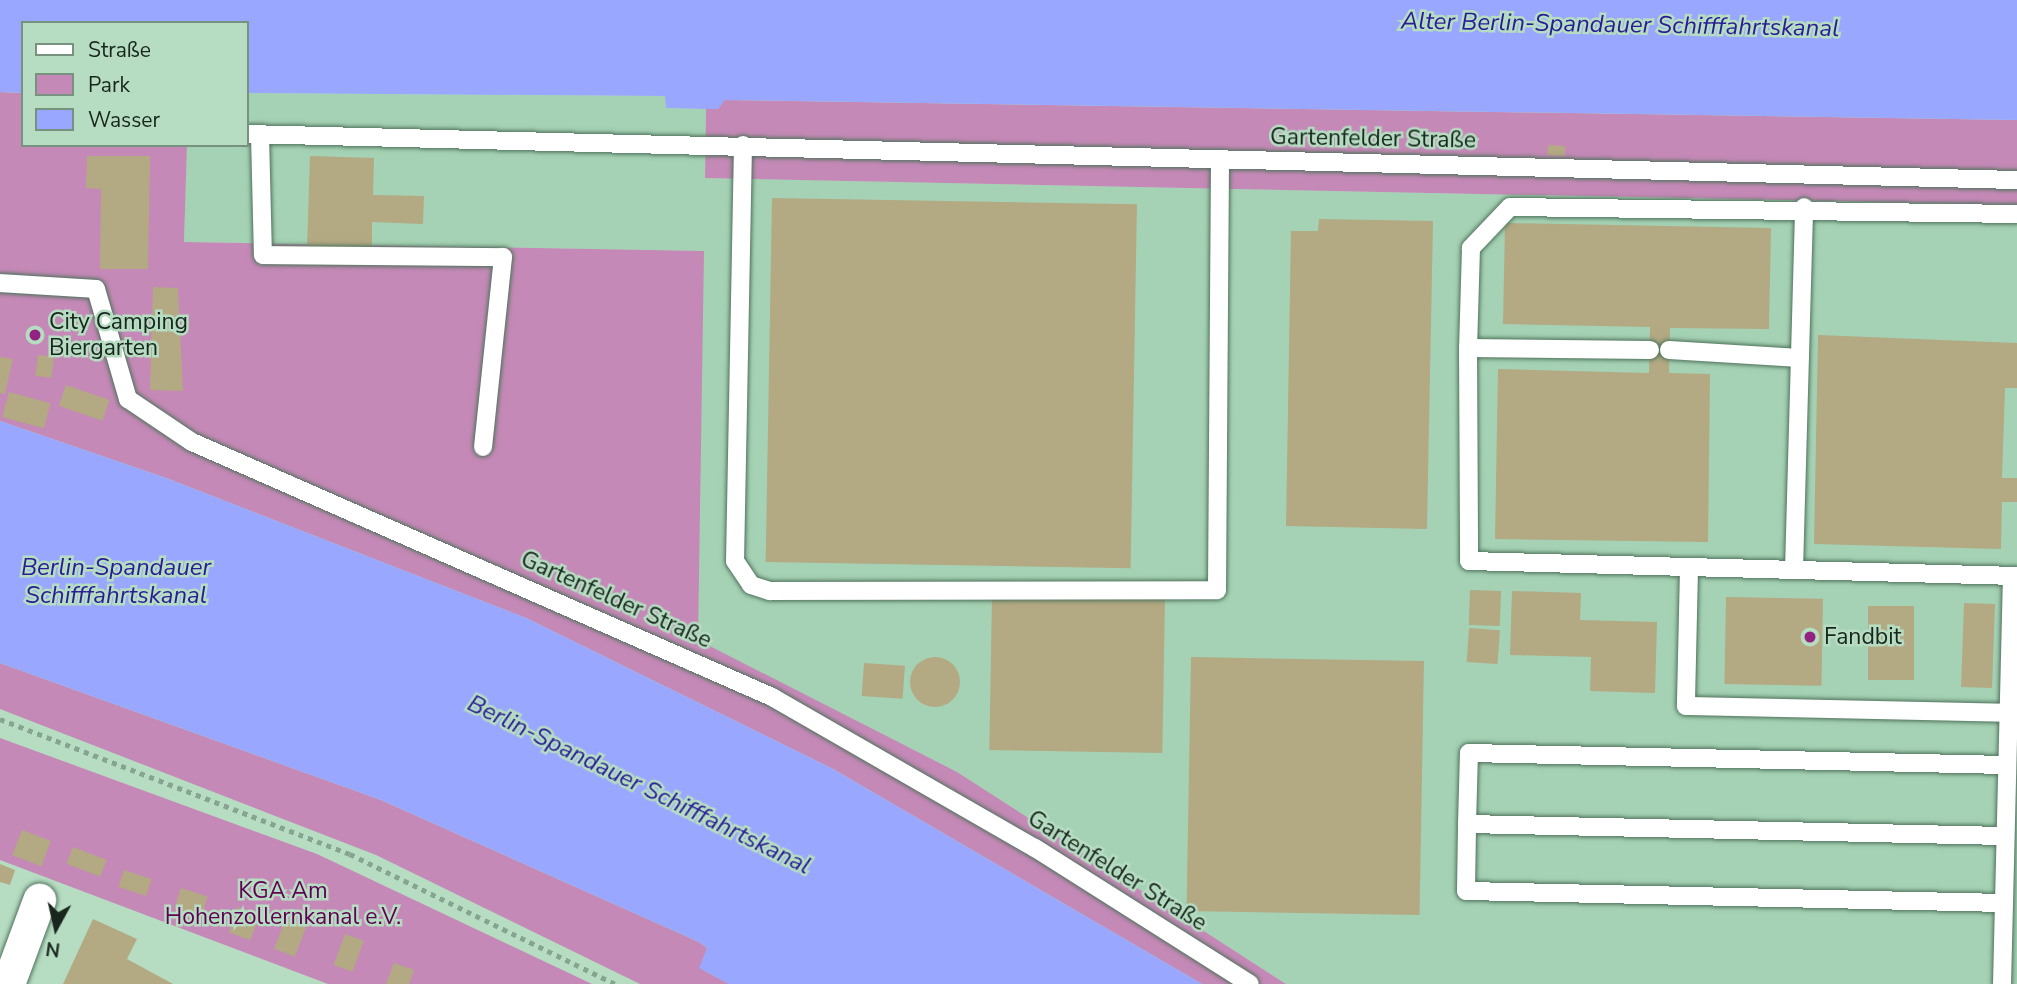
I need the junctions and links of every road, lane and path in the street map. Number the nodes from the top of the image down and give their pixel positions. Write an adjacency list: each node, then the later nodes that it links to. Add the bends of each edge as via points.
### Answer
1 (253, 134): 2 (lane, Gartenfelder Straße); 12 (lane, via 263,255 503,257)
2 (735, 145): 3 (lane, Gartenfelder Straße); 3 (lane, via 736,561 751,584 770,591 1216,590)
3 (1220, 159): 4 (lane, Gartenfelder Straße)
4 (2017, 180)
5 (1804, 207): 6 (lane); 8 (lane, via 1510,207 1471,248); 11 (lane)
6 (2017, 214)
7 (0, 283): 27 (lane, Gartenfelder Straße, via 96,289 128,399 192,442 772,697 1047,855)
8 (1468, 348): 9 (lane); 13 (lane, via 1469,561)
9 (1650, 349)
10 (1669, 350): 11 (lane)
11 (1800, 358): 14 (lane)
12 (483, 447)
13 (1689, 569): 14 (lane); 16 (lane, via 1686,706)
14 (1794, 570): 15 (lane)
15 (2014, 576): 16 (lane)
16 (2008, 713): 18 (lane)
17 (0, 719): 26 (path, via 350,854)
18 (2007, 765): 19 (lane, via 1469,753); 20 (lane)
19 (1467, 824): 20 (lane); 22 (lane, via 1466,891)
20 (2005, 836): 22 (lane)
21 (39, 900): 25 (street)
22 (2004, 903): 23 (lane)
23 (2010, 945): 24 (lane); 28 (lane)
24 (2017, 959)
25 (8, 984)
26 (615, 984)
27 (1250, 984)
28 (2002, 984)

